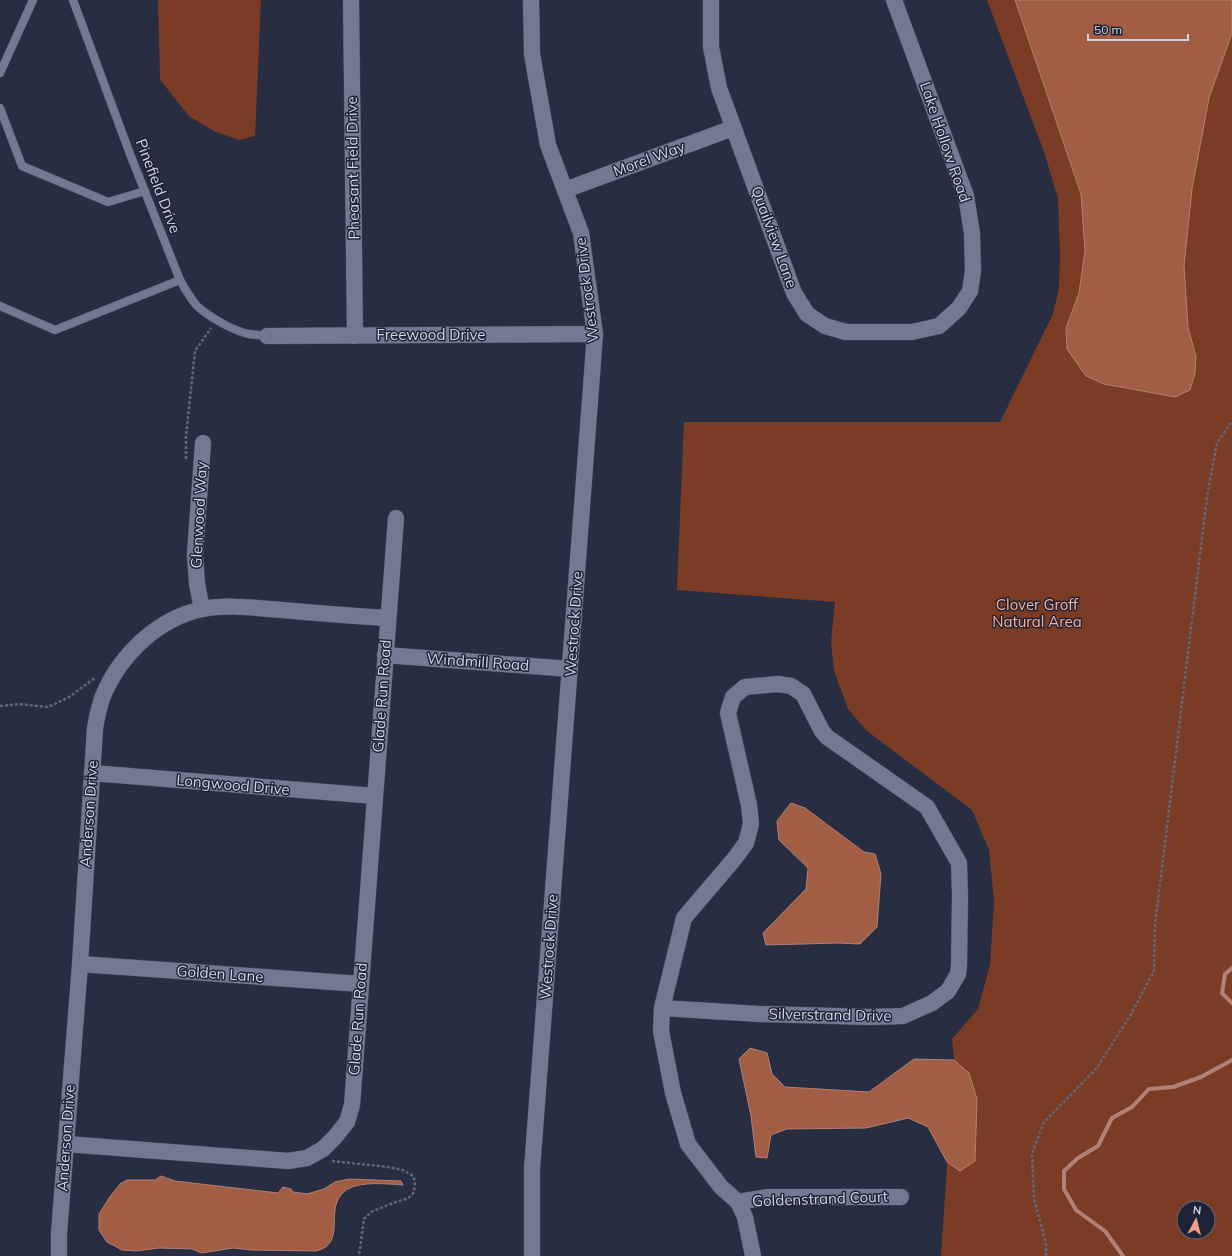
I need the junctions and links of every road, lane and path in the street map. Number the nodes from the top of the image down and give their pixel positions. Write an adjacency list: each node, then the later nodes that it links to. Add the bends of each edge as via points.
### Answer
1 (33, 0): 7 (lane)
2 (73, 0): 11 (lane, Pinefield Drive)
3 (351, 0): 18 (street, Pheasant Field Drive)
4 (531, 0): 10 (street, Westrock Drive, via 532,54 548,145)
5 (711, 0): 9 (street, Quailview Lane, via 711,47 719,88)
6 (894, 0): 14 (street, Lake Hollow Road, via 966,196 972,232 973,271 970,291)
7 (0, 73)
8 (0, 108): 11 (lane, via 22,166 108,202)
9 (733, 128): 10 (street, Morel Way); 14 (street, Quailview Lane, via 794,292 807,314 825,326 846,332 912,332 939,326)
10 (565, 190): 16 (street, Westrock Drive, via 580,233)
11 (145, 191): 12 (lane, Pinefield Drive)
12 (180, 280): 13 (lane, via 55,330); 15 (lane, Pinefield Drive, via 198,306)
13 (0, 306)
14 (959, 308)
15 (217, 319): 17 (lane, Pinefield Drive, via 236,330); 21 (path, via 195,351 186,436)
16 (595, 334): 18 (street, Freewood Drive); 26 (street, Westrock Drive)
17 (267, 336): 18 (street, Freewood Drive)
18 (355, 336)
19 (1232, 421): 42 (path, via 1217,443 1207,498 1155,925 1154,971 1130,1016 1096,1069 1044,1122 1032,1153 1034,1199 1046,1243)
20 (203, 443): 23 (street, Glenwood Way, via 195,554)
21 (186, 464)
22 (396, 518): 24 (street, Glade Run Road)
23 (202, 610): 24 (street, Anderson Drive, via 236,607); 29 (street, Anderson Drive, via 185,614 148,636 133,649 117,669 98,712)
24 (388, 618): 25 (street, Glade Run Road)
25 (385, 655): 26 (street, Windmill Road); 30 (street, Glade Run Road)
26 (570, 670): 40 (street, Westrock Drive, via 532,1168)
27 (98, 672): 28 (path, via 94,679 48,707 19,704)
28 (0, 706)
29 (92, 773): 30 (street, Longwood Drive); 31 (street, Anderson Drive)
30 (375, 796): 32 (street, Glade Run Road)
31 (80, 964): 32 (street, Golden Lane); 34 (street, Anderson Drive)
32 (361, 984): 34 (street, Glade Run Road, via 352,1105 347,1122 323,1149 307,1158 288,1161)
33 (662, 1008): 33 (street, Silverstrand Drive, via 684,918 746,843 751,824 728,713 733,698 745,687 778,684 791,686 803,694 827,737 927,807 959,863 958,974 948,991 932,1003 903,1016 767,1014); 37 (street, via 661,1031 673,1093 688,1144 721,1187)
34 (66, 1144): 38 (street, Anderson Drive)
35 (328, 1164): 39 (path, via 333,1161 388,1167 404,1170 413,1176 416,1187 411,1196 371,1212 364,1219)
36 (901, 1197): 37 (street, Goldenstrand Court, via 768,1197)
37 (738, 1202): 41 (street, via 746,1218)
38 (59, 1256)
39 (359, 1256)
40 (532, 1256)
41 (752, 1256)
42 (1046, 1256)

